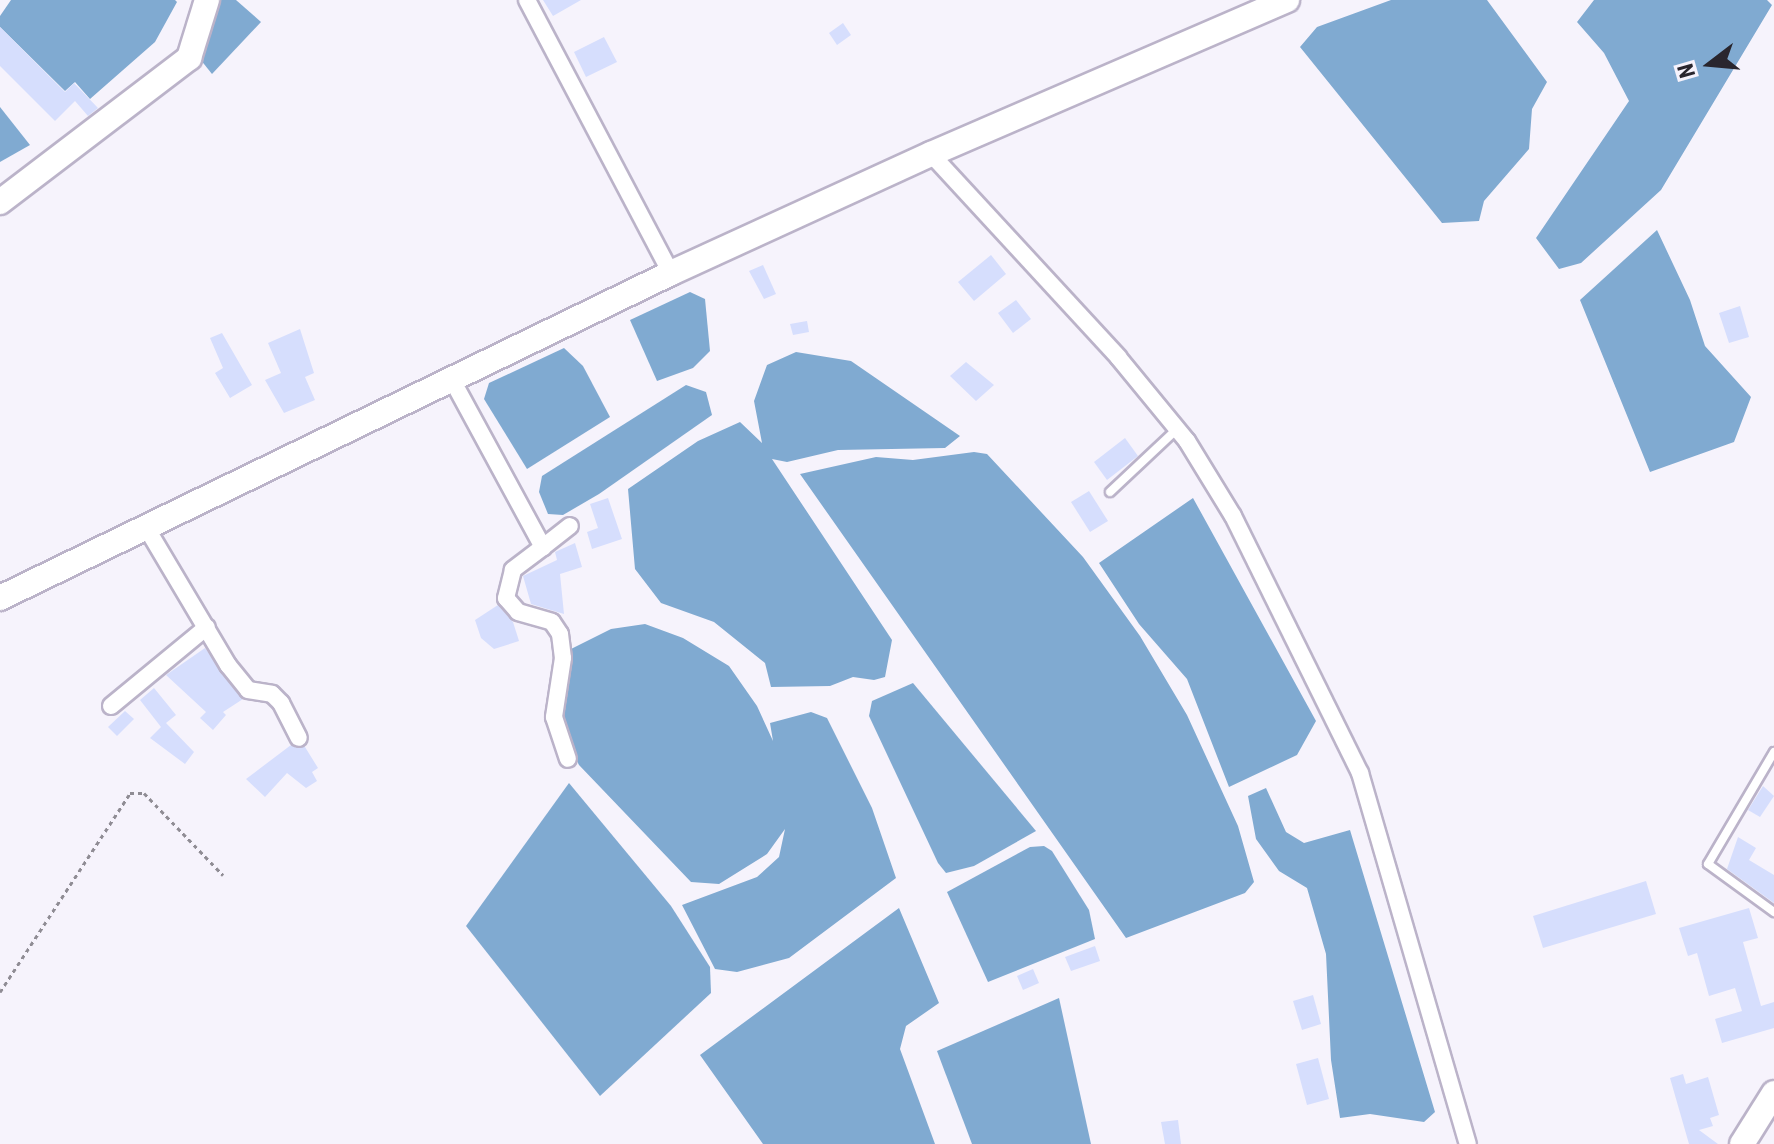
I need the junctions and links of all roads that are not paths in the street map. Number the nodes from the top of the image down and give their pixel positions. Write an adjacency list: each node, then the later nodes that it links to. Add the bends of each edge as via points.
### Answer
1 (207, 0): 5 (street, via 189,58)
2 (527, 0): 6 (street)
3 (1287, 0): 4 (street)
4 (931, 154): 6 (street); 8 (street, via 1118,357)
5 (0, 202)
6 (671, 273): 7 (street)
7 (450, 376): 11 (street); 12 (street)
8 (1177, 429): 9 (lane); 21 (street, via 1233,516 1360,773)
9 (1110, 492)
10 (570, 526): 12 (street)
11 (146, 527): 13 (street); 14 (street)
12 (543, 547): 18 (street, via 513,570 506,598 518,612 552,622 560,634 563,658 554,717)
13 (0, 598)
14 (207, 627): 15 (street); 16 (street, via 213,644 248,690 272,694)
15 (111, 706)
16 (299, 738)
17 (1774, 752): 19 (lane, via 1708,864)
18 (568, 759)
19 (1774, 912)
20 (1774, 1093): 22 (street)
21 (1468, 1144)
22 (1742, 1144)

